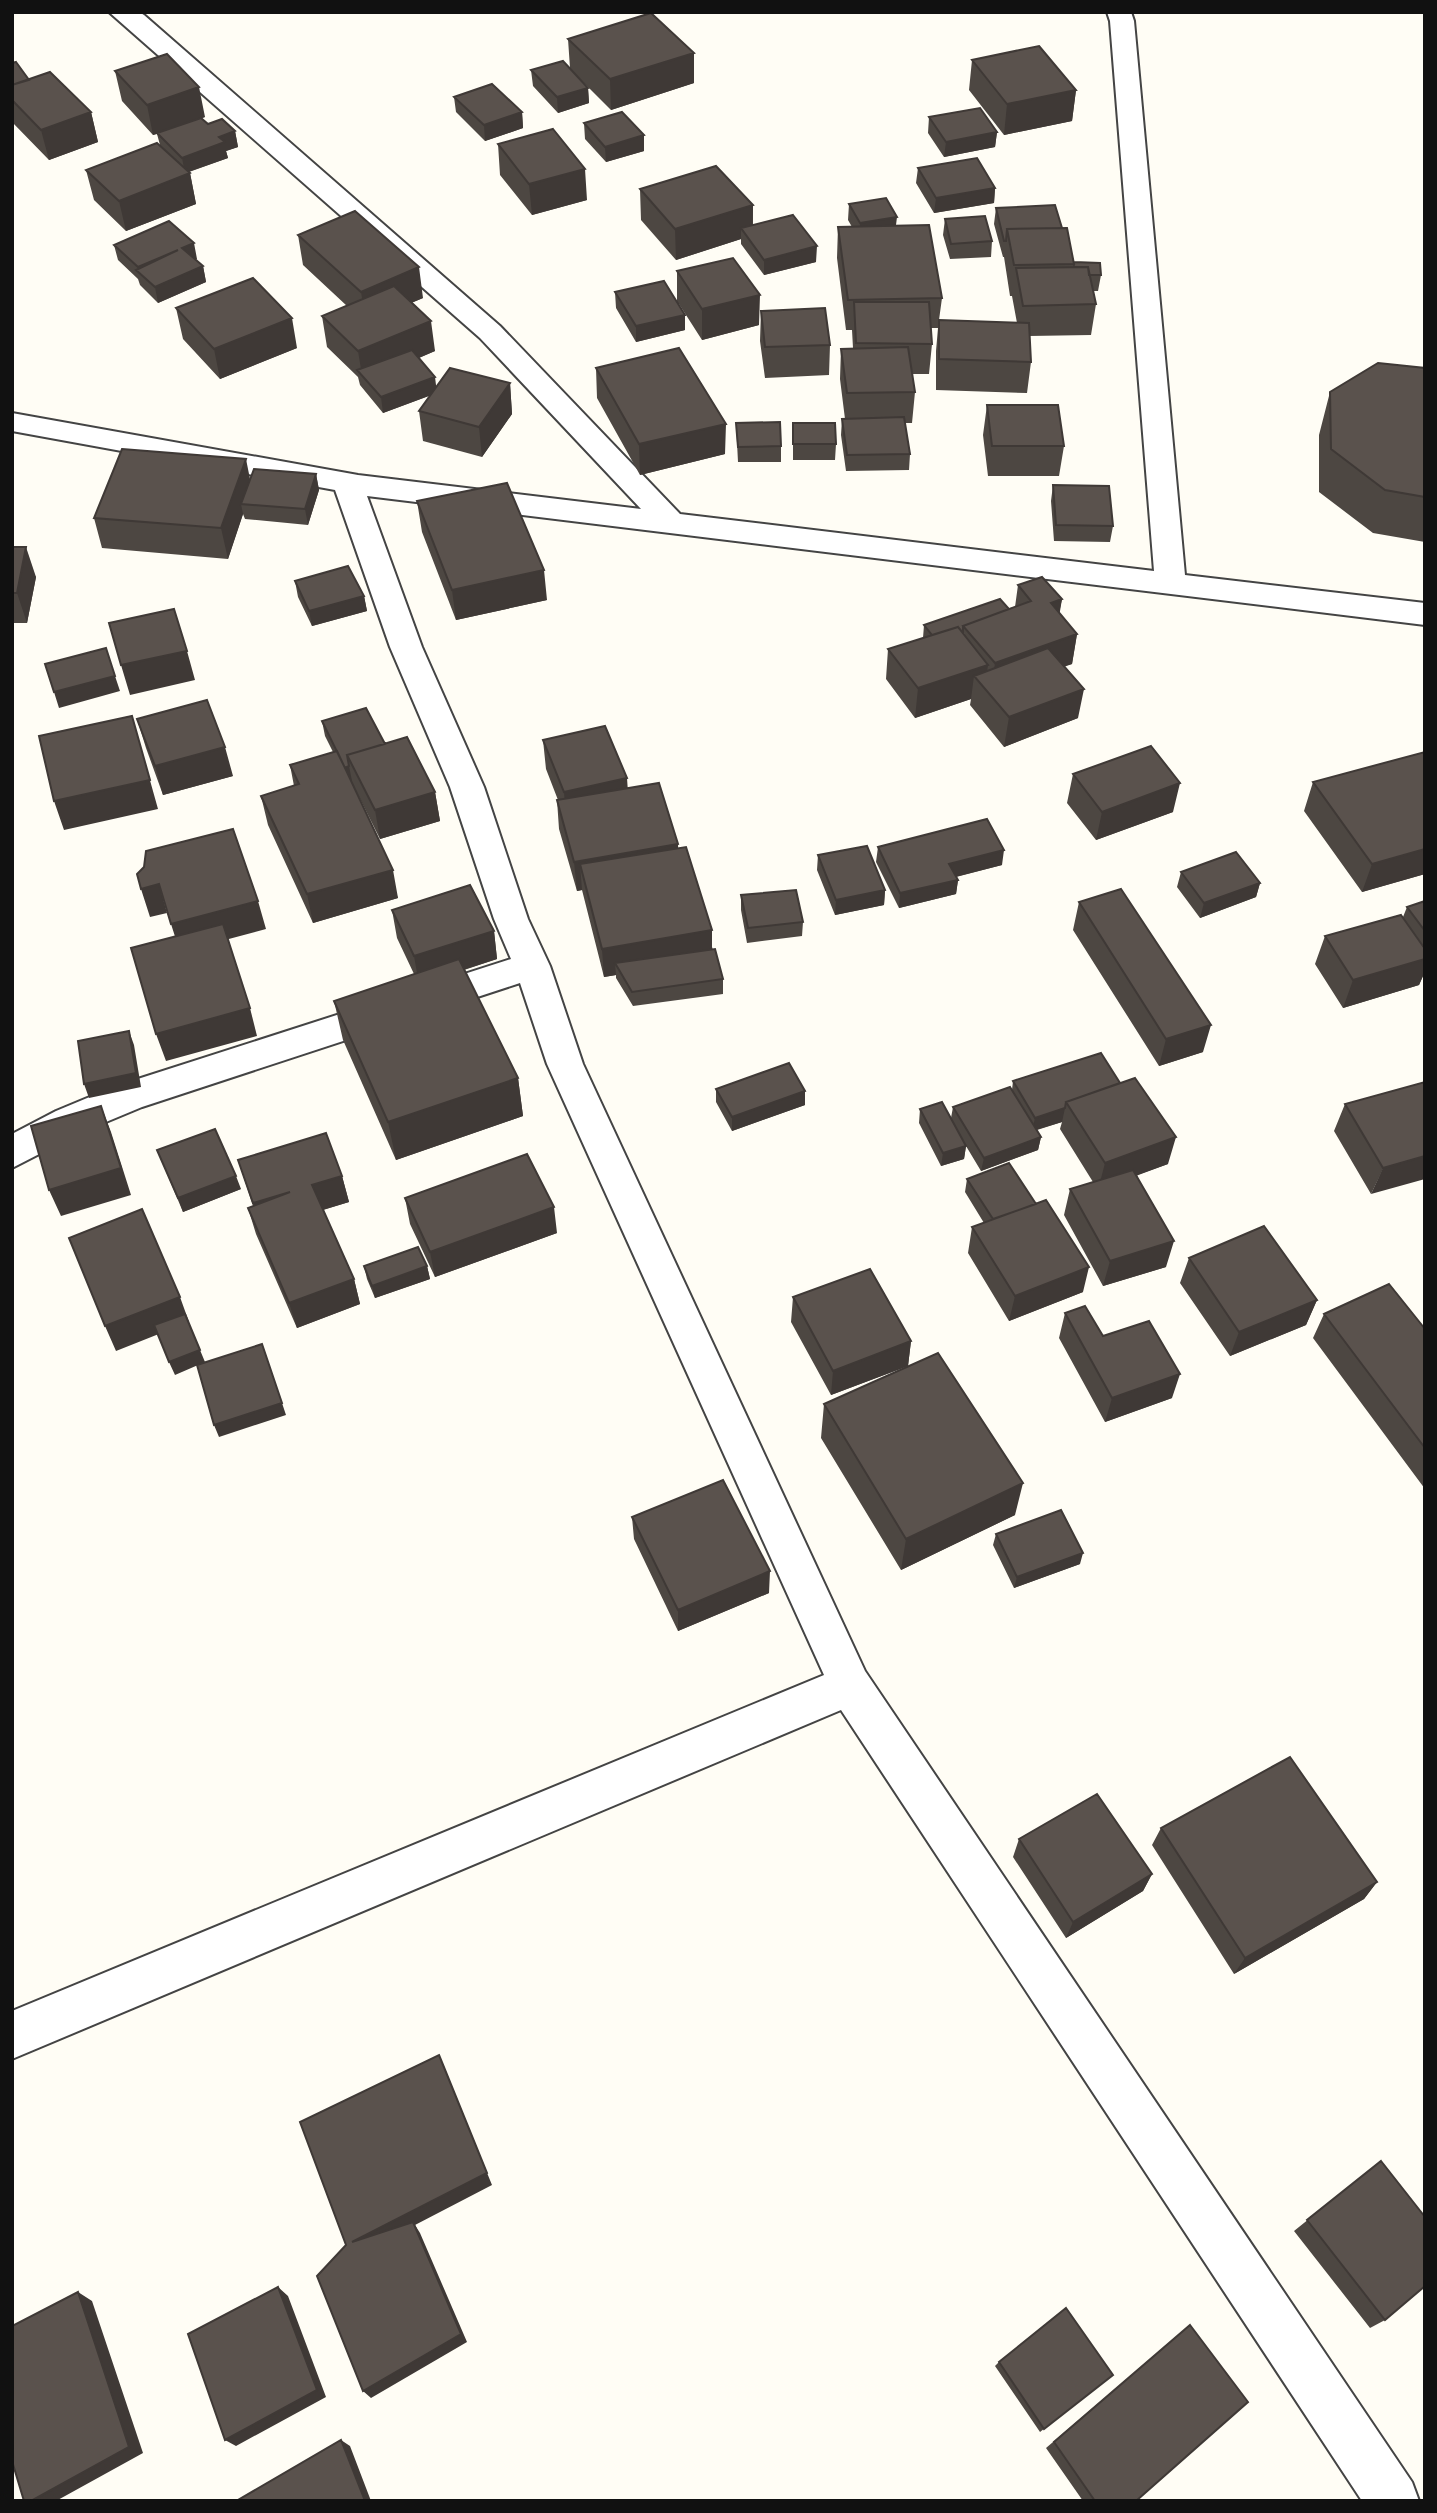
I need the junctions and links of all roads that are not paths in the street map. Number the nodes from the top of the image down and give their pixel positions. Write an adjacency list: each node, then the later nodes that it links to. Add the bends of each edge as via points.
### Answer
1 (121, 12): 5 (street, via 490,332)
2 (1119, 12): 6 (street)
3 (12, 422): 4 (street)
4 (347, 483): 5 (street); 8 (street, via 406,647 467,787 511,919)
5 (673, 524): 6 (street)
6 (1170, 582): 7 (street)
7 (1425, 614)
8 (532, 966): 9 (street, via 208,1070 83,1115); 10 (street, via 565,1064)
9 (12, 1153)
10 (850, 1685): 11 (street); 12 (street)
11 (12, 2035)
12 (1393, 2501)

